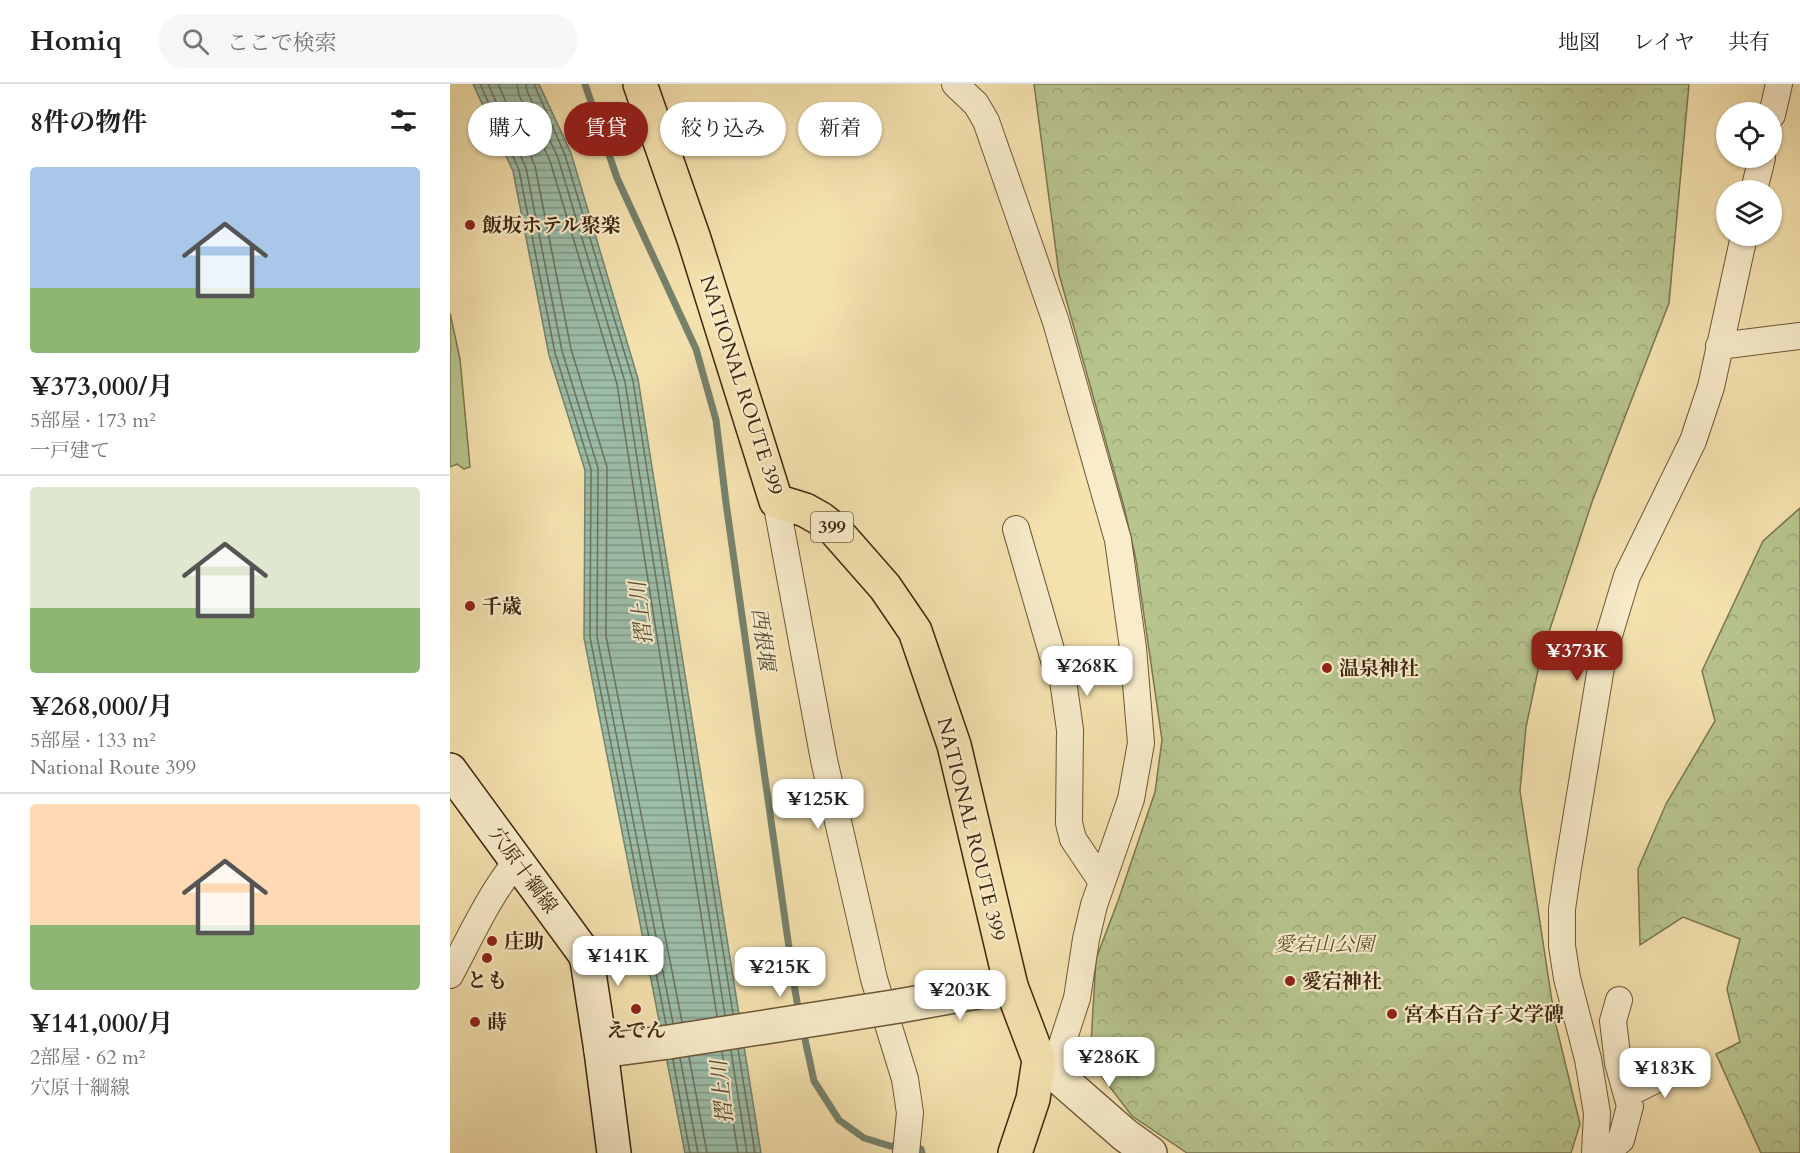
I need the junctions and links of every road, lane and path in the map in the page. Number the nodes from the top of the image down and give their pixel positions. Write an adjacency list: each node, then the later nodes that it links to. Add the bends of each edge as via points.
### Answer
1 (640, 84): 8 (highway, NATIONAL ROUTE 399, via 703,267)
2 (955, 84): 12 (street, via 976,104 997,151 1056,322 1118,540 1141,743 1131,799)
3 (1779, 84): 4 (street)
4 (1775, 102)
5 (1742, 246): 7 (street)
6 (1800, 336): 7 (street)
7 (1719, 346): 24 (street, via 1711,387 1693,441 1627,576 1603,655 1568,868 1562,946 1597,1113)
8 (776, 501): 14 (highway, NATIONAL ROUTE 399 / 399, via 805,510 834,529 885,587 915,631 954,744); 21 (street, via 824,760 874,979 906,1079 910,1113)
9 (1016, 530): 12 (street, via 1063,680 1070,730 1072,839)
10 (450, 770): 11 (street, 穴原十綱線)
11 (517, 861): 13 (street, via 487,904); 16 (street, 穴原十綱線, via 584,953)
12 (1102, 882): 18 (street, via 1086,939 1077,998)
13 (450, 975)
14 (1011, 986): 16 (street, bridge); 18 (highway, NATIONAL ROUTE 399 / 399)
15 (1619, 1000): 19 (street, via 1613,1021)
16 (601, 1051): 20 (street, 穴原十綱線)
17 (1685, 1065): 19 (street)
18 (1046, 1066): 22 (highway); 23 (street, via 1125,1136)
19 (1626, 1094): 25 (street, via 1630,1106 1621,1140)
20 (614, 1153)
21 (906, 1153)
22 (1015, 1153)
23 (1150, 1153)
24 (1595, 1153)
25 (1604, 1153)

